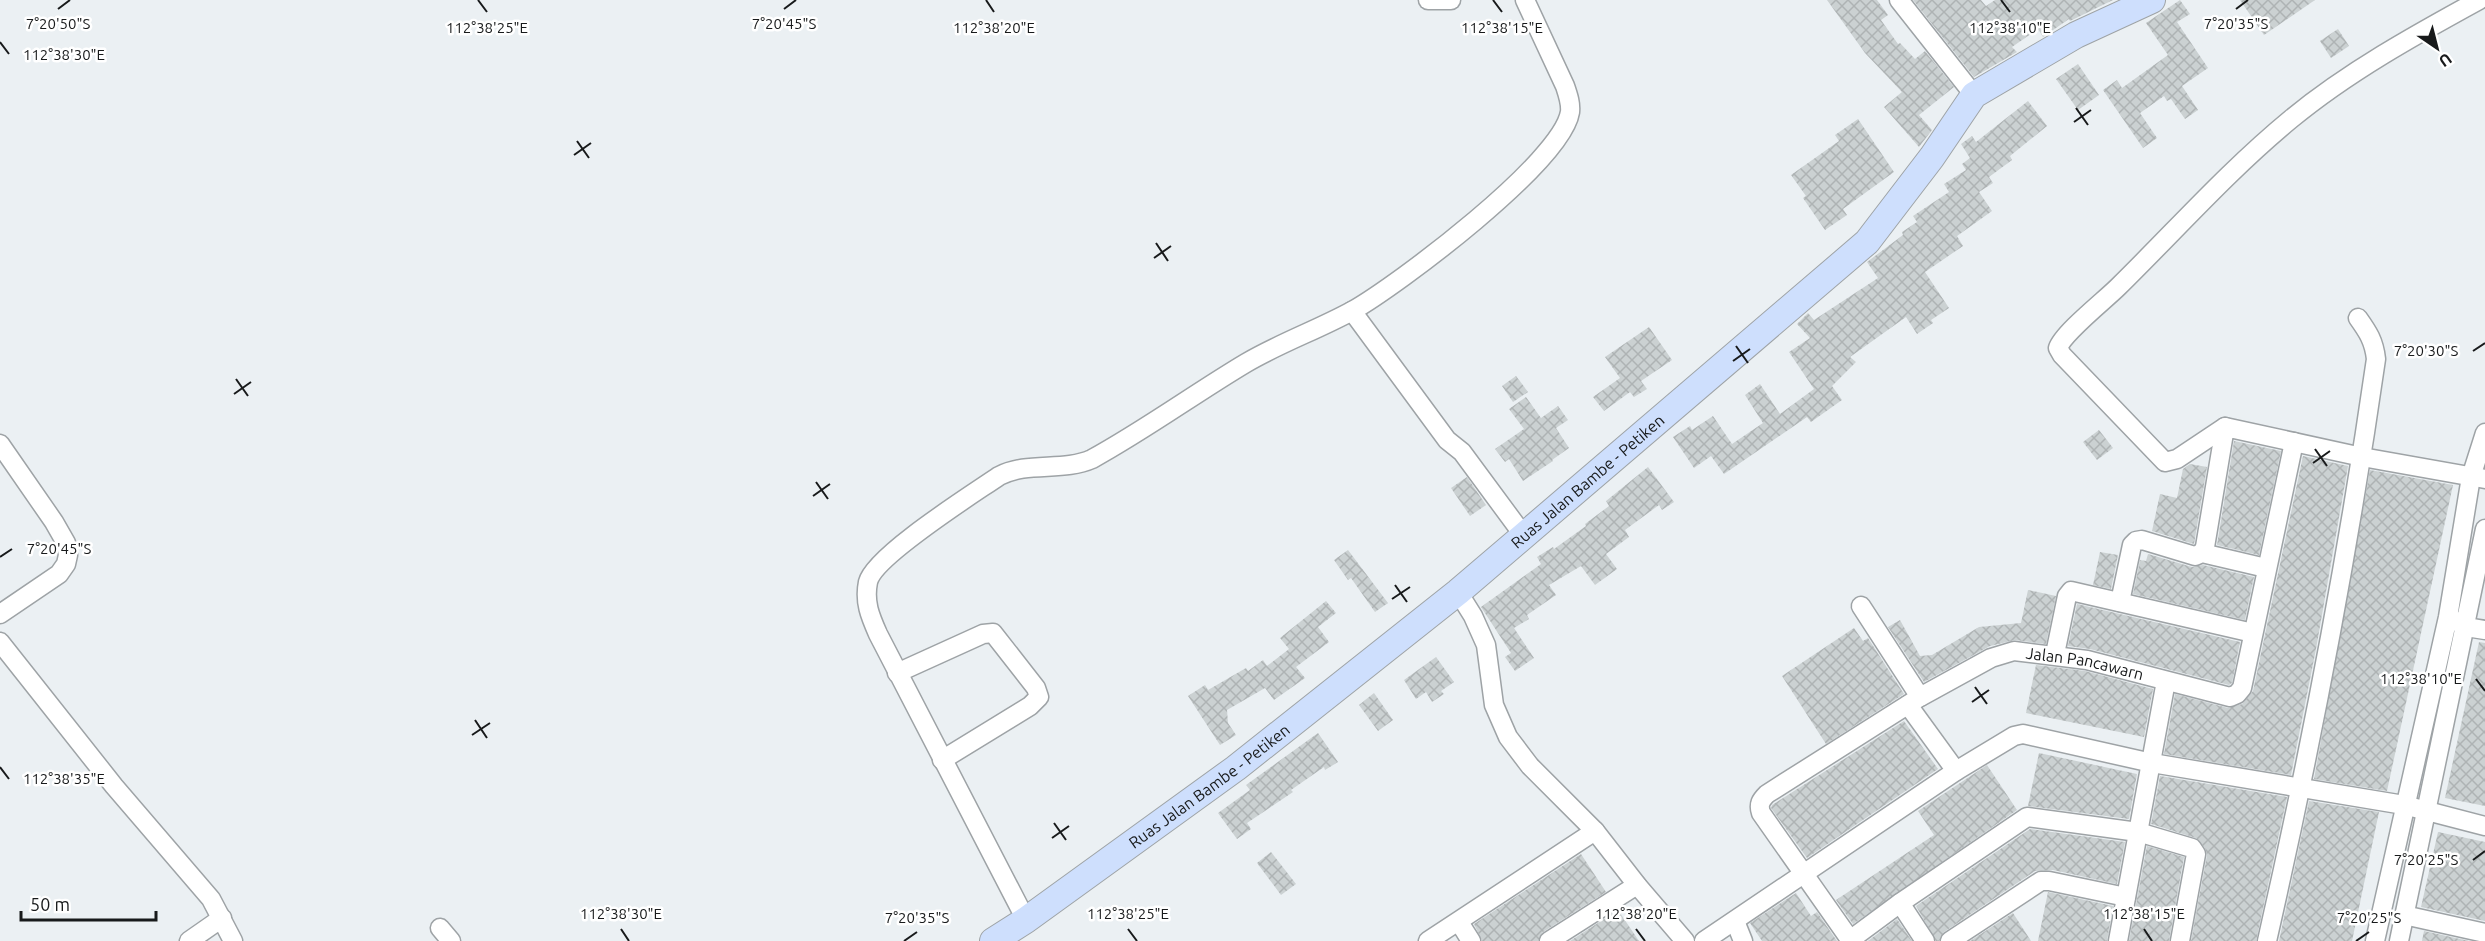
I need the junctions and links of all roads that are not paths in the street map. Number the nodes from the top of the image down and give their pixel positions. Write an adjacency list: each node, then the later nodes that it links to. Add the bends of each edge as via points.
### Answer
1 (1428, 0): 2 (street)
2 (1451, 0)
3 (1525, 0): 8 (street, via 1570,100 1564,128 1536,165 1457,237)
4 (1899, 0): 7 (street)
5 (2152, 0): 7 (main road, Ruas Jalan Bambe - Petiken, via 2076,35)
6 (2479, 0): 10 (street, via 2366,66 2294,117 2258,147 2061,339 2058,348 2062,355 2165,462 2177,459)
7 (1974, 95): 17 (main road, Ruas Jalan Bambe - Petiken, via 1867,242)
8 (1352, 311): 17 (street); 30 (street, via 1249,361 1092,459 1081,464 1018,469 999,476 899,547 868,579 866,606)
9 (2358, 318): 14 (street, via 2375,345 2376,359)
10 (2225, 427): 12 (street); 18 (street)
11 (2485, 433): 15 (street)
12 (2294, 442): 14 (street); 19 (street, Jalan Pancawarn)
13 (0, 444): 23 (street, via 54,522 68,555 59,574)
14 (2362, 457): 15 (street); 36 (street)
15 (2478, 478): 24 (street)
16 (2485, 529): 25 (street)
17 (1524, 536): 20 (main road, Ruas Jalan Bambe - Petiken)
18 (2202, 553): 19 (street); 21 (street, via 2195,556 2142,540 2136,542 2132,545)
19 (2266, 567): 27 (street, Jalan Pancawarn)
20 (1458, 592): 40 (street, via 1486,645 1494,705 1508,738 1530,766); 48 (main road, Ruas Jalan Bambe - Petiken, via 1236,768)
21 (2120, 602): 27 (street); 29 (street, via 2071,591)
22 (1861, 606): 32 (street)
23 (0, 614)
24 (2448, 617): 25 (street); 37 (street)
25 (2466, 627): 26 (street); 38 (street)
26 (2485, 630)
27 (2253, 633): 31 (street, Jalan Pancawarn, via 2242,687 2237,694 2230,697)
28 (0, 642): 47 (street)
29 (2055, 654): 31 (street, Jalan Pancawarn); 32 (street, Jalan Pancawarn, via 2002,654)
30 (897, 673): 33 (street); 33 (street, via 993,633 1036,688 1039,697 1030,706)
31 (2166, 681): 34 (street)
32 (1914, 701): 35 (street); 42 (street, Jalan Pancawarn, via 1762,800 1761,813)
33 (942, 760): 48 (street)
34 (2152, 763): 35 (street, via 2023,734); 36 (street); 41 (street)
35 (1956, 771): 42 (street)
36 (2302, 788): 37 (street); 66 (street)
37 (2404, 805): 38 (street); 67 (street)
38 (2425, 811): 39 (street); 46 (street)
39 (2485, 826)
40 (1595, 831): 43 (street); 50 (street)
41 (2138, 832): 44 (street); 45 (street, via 2027,817); 65 (street, via 2192,848 2196,854)
42 (1803, 873): 49 (street); 52 (street)
43 (1636, 885): 58 (street); 59 (street)
44 (2126, 897): 63 (street, via 2041,881); 64 (street)
45 (1900, 903): 52 (street); 62 (street)
46 (2404, 915): 51 (street); 68 (street)
47 (222, 918): 53 (street); 54 (street)
48 (1026, 920): 55 (main road, Ruas Jalan Bambe - Petiken)
49 (1735, 921): 60 (street); 61 (street)
50 (1459, 922): 56 (street); 57 (street)
51 (2485, 933)
52 (1851, 940)
53 (189, 941)
54 (233, 941)
55 (993, 941)
56 (1428, 941)
57 (1471, 941)
58 (1550, 941)
59 (1685, 941)
60 (1704, 941)
61 (1743, 941)
62 (1925, 941)
63 (1950, 941)
64 (2118, 941)
65 (2180, 941)
66 (2267, 941)
67 (2375, 941)
68 (2399, 941)

